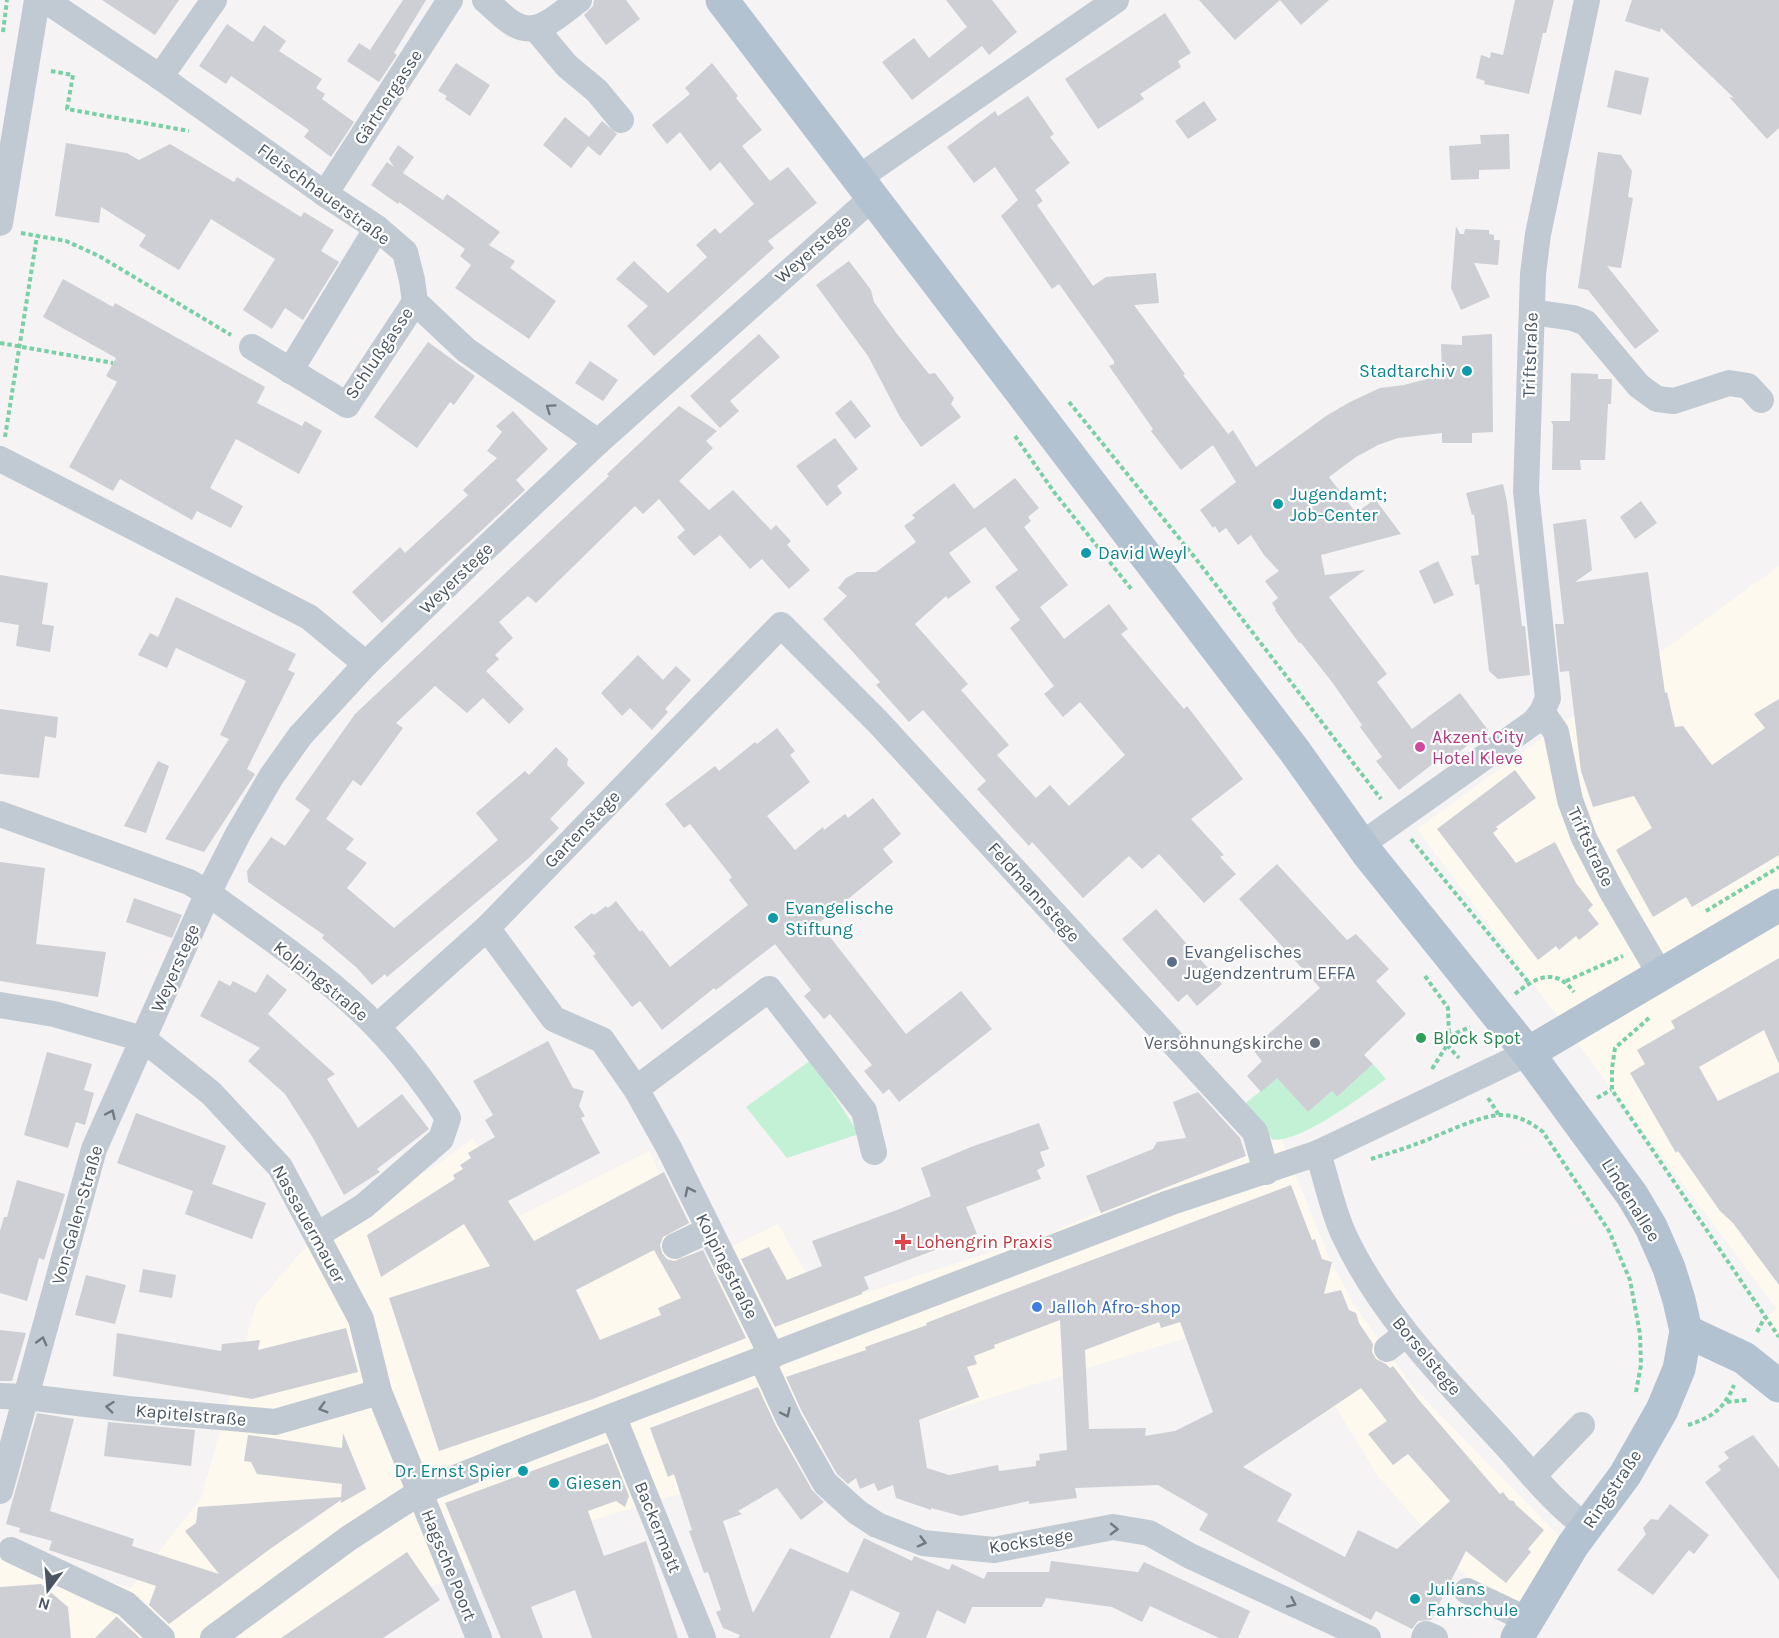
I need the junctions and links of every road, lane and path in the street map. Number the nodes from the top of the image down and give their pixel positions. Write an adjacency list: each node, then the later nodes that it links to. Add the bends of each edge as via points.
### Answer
1 (37, 0): 11 (street)
2 (45, 0): 12 (street, Fleischhauerstraße)
3 (214, 0): 12 (street)
4 (450, 0): 17 (street, Gärtnergasse)
5 (485, 0): 10 (street, via 514,25 527,30)
6 (579, 0): 10 (street)
7 (722, 0): 16 (main road, Lindenallee)
8 (1116, 0): 16 (street, Weyerstege)
9 (1587, 0): 22 (street, Triftstraße, via 1538,234)
10 (535, 28): 13 (street)
11 (25, 67): 14 (path, via 73,75 67,110 216,136); 15 (street)
12 (160, 77): 14 (street, Fleischhauerstraße)
13 (621, 120)
14 (225, 123): 17 (street, Fleischhauerstraße)
15 (7, 134): 18 (street)
16 (864, 188): 29 (street, Weyerstege); 36 (main road, Lindenallee)
17 (325, 194): 19 (street, Fleischhauerstraße)
18 (9, 228): 20 (path)
19 (377, 228): 21 (street, Fleischhauerstraße, via 405,252); 27 (street)
20 (38, 236): 24 (path); 25 (path, via 66,241 99,256)
21 (415, 302): 27 (street, Schlußgasse, via 347,405); 29 (street, one-way to 21, via 466,350)
22 (1532, 312): 28 (street, via 1586,323 1639,386 1657,399 1674,401 1729,383 1748,386); 33 (street, Triftstraße, via 1526,491 1548,698)
23 (0, 343): 24 (path)
24 (19, 346): 26 (path); 30 (path)
25 (252, 347): 27 (street, Schlußgasse)
26 (113, 363)
27 (290, 371)
28 (1761, 400)
29 (598, 442): 32 (street, Weyerstege)
30 (0, 459): 32 (street, via 309,617)
31 (781, 625): 41 (street, Gartenstege); 53 (street, Feldmannstege, via 878,722 1255,1132)
32 (366, 664): 38 (street, Weyerstege, via 282,761)
33 (1542, 712): 36 (street); 42 (street, Triftstraße, via 1556,732 1570,800 1584,838)
34 (0, 814): 38 (street, Kolpingstraße, via 189,882)
35 (1411, 838): 43 (path)
36 (1362, 844): 48 (main road, Lindenallee)
37 (1779, 867): 40 (path)
38 (208, 893): 45 (street, Kolpingstraße, via 324,980); 46 (street, Weyerstege)
39 (1779, 904): 42 (main road)
40 (1707, 910)
41 (487, 928): 45 (street, Gartenstege); 49 (street, Kolpingstraße, via 554,1019 602,1040)
42 (1652, 960): 48 (main road)
43 (1529, 983)
44 (0, 1005): 46 (street, Nassauermauer, via 54,1014)
45 (377, 1027): 55 (street, Kolpingstraße, via 448,1118 441,1139 364,1206)
46 (143, 1039): 55 (street, Nassauermauer, via 211,1093 280,1167); 64 (street, Von-Galen-Straße, one-way to 46, via 94,1149)
47 (1615, 1048): 58 (path, via 1612,1090)
48 (1528, 1053): 51 (street); 57 (main road, Lindenallee, via 1652,1227 1669,1268)
49 (636, 1089): 50 (street, via 769,989 864,1111); 54 (street, Kolpingstraße, one-way to 49)
50 (874, 1152)
51 (1318, 1153): 53 (street); 69 (street, Borselstege, via 1343,1234 1378,1296 1396,1341 1424,1357)
52 (1360, 1162): 62 (path, via 1498,1115 1519,1118 1543,1132 1609,1231 1630,1280 1640,1334 1641,1365)
53 (1266, 1172): 59 (street, via 1169,1203)
54 (709, 1230): 56 (street); 59 (street, Kolpingstraße)
55 (317, 1235): 61 (street, Nassauermauer, via 361,1319)
56 (675, 1246)
57 (1686, 1331): 60 (main road, via 1744,1358); 72 (main road, Ringstraße, via 1679,1369 1662,1410 1625,1475)
58 (1779, 1337)
59 (767, 1358): 66 (street); 80 (street, Kockstege, one-way to 80, via 789,1419 825,1483 877,1525 923,1544 994,1550 1113,1527 1149,1533 1190,1556)
60 (1779, 1386)
61 (379, 1392): 64 (street, Kapitelstraße, one-way to 64, via 274,1422); 71 (street, Nassauermauer)
62 (1636, 1394)
63 (0, 1396): 64 (street, Kapitelstraße)
64 (27, 1397): 70 (street, Von-Galen-Straße)
65 (1727, 1401): 68 (path)
66 (613, 1416): 71 (street); 79 (street, Backermatt)
67 (1582, 1425): 69 (street)
68 (1687, 1426)
69 (1533, 1476): 72 (street, Borselstege)
70 (0, 1491)
71 (420, 1492): 77 (street, via 349,1538); 78 (street, Hagsche Poort)
72 (1587, 1527): 75 (main road, Ringstraße)
73 (11, 1550): 76 (street, via 126,1604)
74 (1467, 1591): 75 (street)
75 (1522, 1629)
76 (162, 1638)
77 (213, 1638)
78 (479, 1638)
79 (703, 1638)
80 (1368, 1638)
81 (1424, 1638): 82 (street, via 1426,1634)
82 (1435, 1638)

